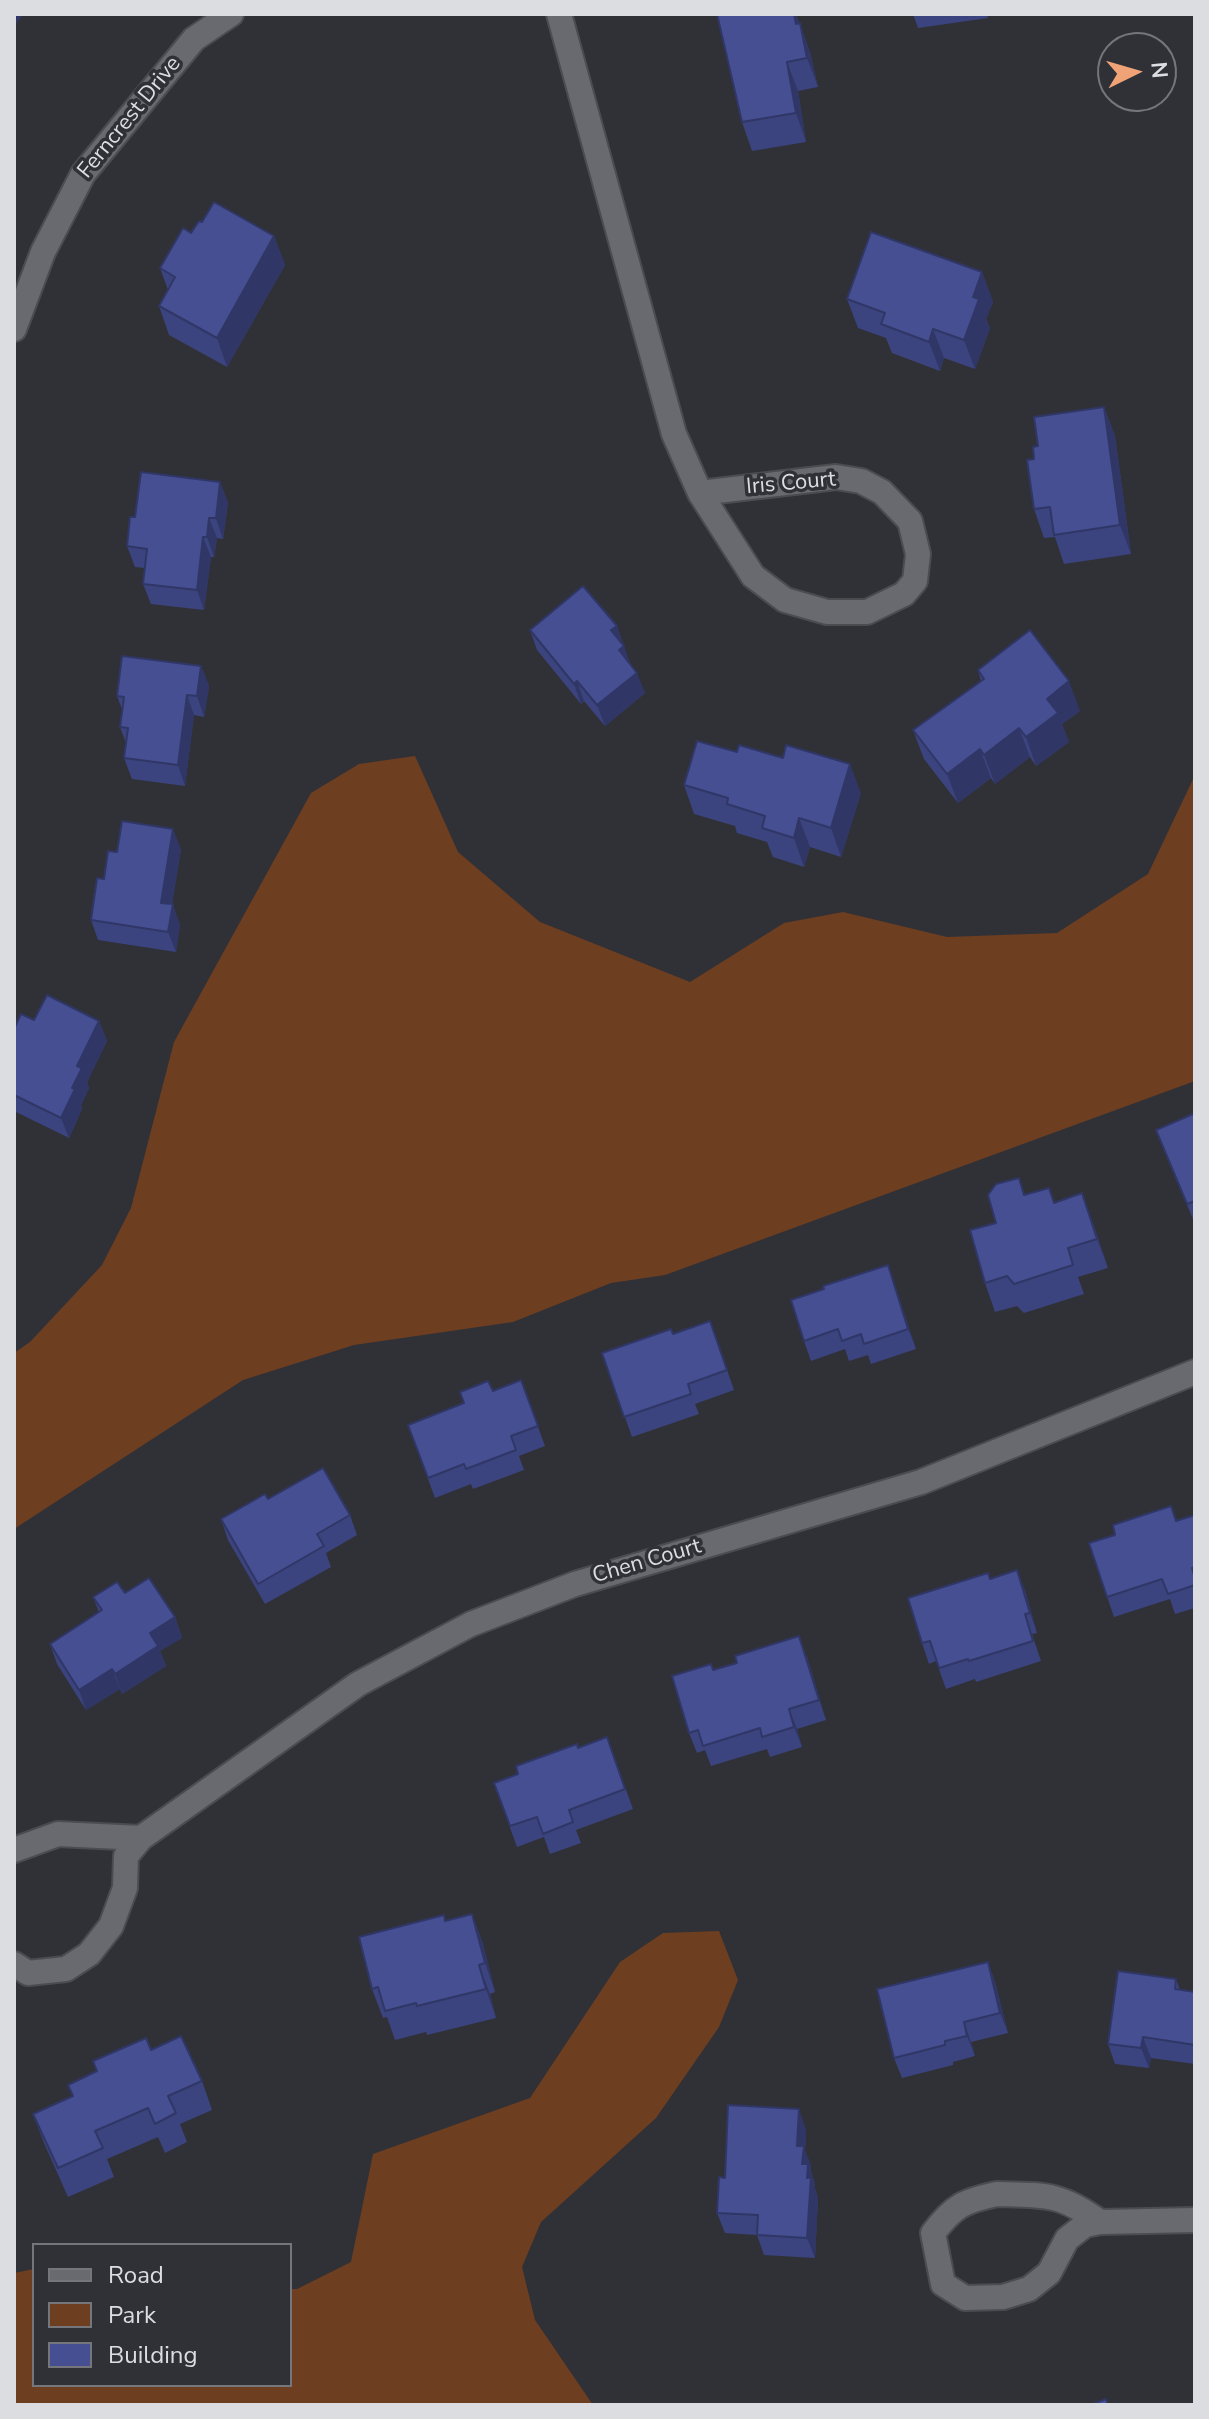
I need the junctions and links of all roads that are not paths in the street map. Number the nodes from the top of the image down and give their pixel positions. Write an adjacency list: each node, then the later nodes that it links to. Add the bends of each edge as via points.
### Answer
1 (231, 14): 3 (street, Ferncrest Drive, via 194,39 83,174 43,252)
2 (559, 14): 4 (street, Iris Court, via 674,434)
3 (14, 329)
4 (700, 493): 4 (street, Iris Court, via 753,576 785,600 827,612 867,612 904,594 915,581 918,554 910,521 882,492 861,481 836,477)
5 (1195, 1372): 6 (street, Chen Court, via 921,1482 575,1584 471,1624 358,1684)
6 (141, 1838): 7 (street, via 58,1834); 8 (street, via 126,1856 125,1888 111,1926 89,1954 66,1969 28,1973)
7 (14, 1850)
8 (14, 1964)
9 (1195, 2220): 10 (street)
10 (1100, 2222): 10 (street, via 1078,2206 1047,2195 973,2199 950,2211 933,2233 943,2284 965,2298 1003,2297 1029,2289 1049,2273 1067,2239 1085,2225)

